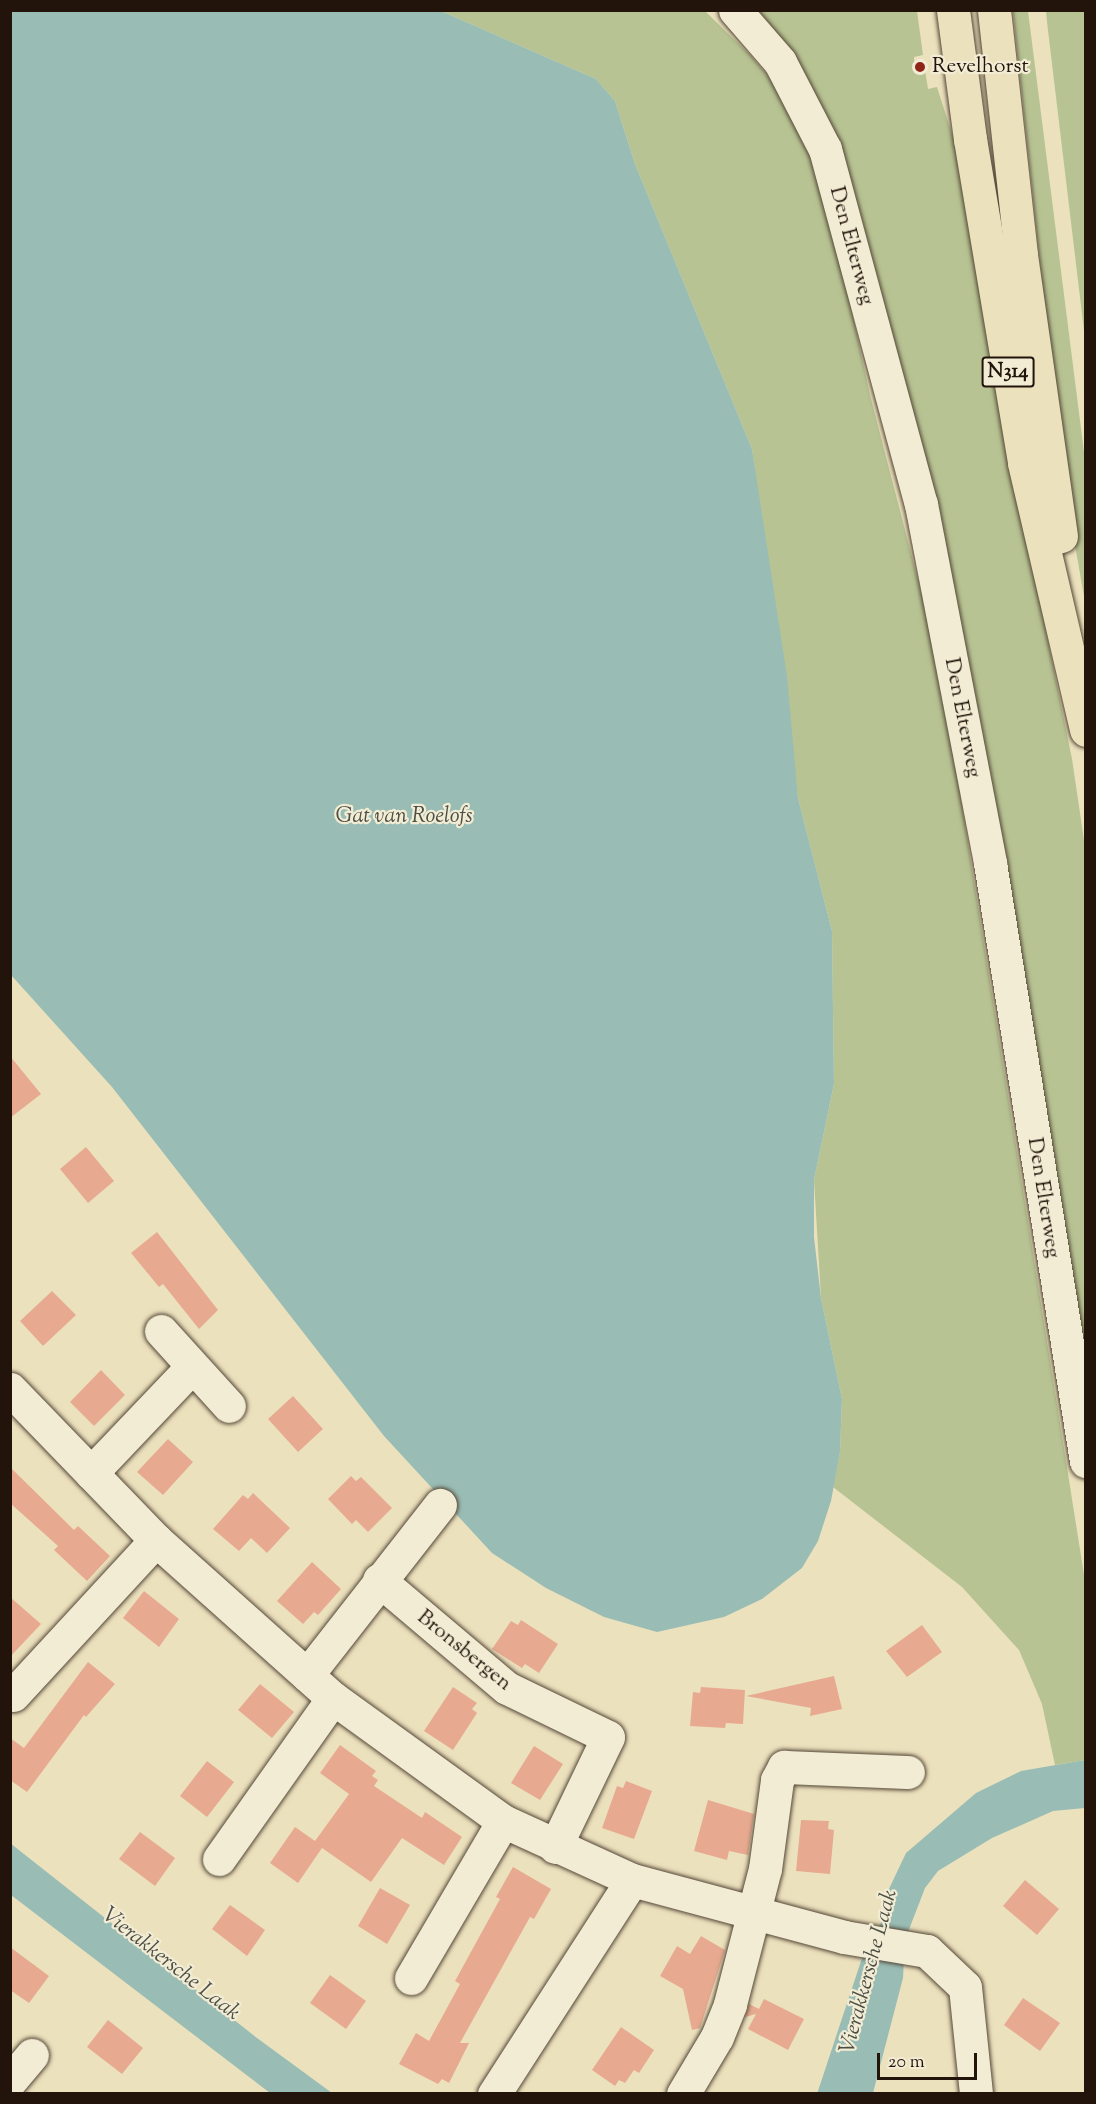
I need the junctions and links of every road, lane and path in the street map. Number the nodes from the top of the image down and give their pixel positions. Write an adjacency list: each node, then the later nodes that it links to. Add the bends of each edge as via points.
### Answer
1 (735, 10): 10 (street, Den Elterweg, via 780,62 825,149 921,504 990,863)
2 (953, 10): 5 (main road, N314, via 970,140 1024,463)
3 (994, 10): 4 (main road, N314, via 1021,255)
4 (1086, 698)
5 (1086, 730)
6 (161, 1331): 7 (street)
7 (191, 1368): 8 (street); 11 (street)
8 (229, 1406)
9 (16, 1408): 11 (street)
10 (1086, 1461)
11 (91, 1473): 13 (street)
12 (440, 1505): 14 (street)
13 (156, 1540): 15 (street); 16 (street)
14 (379, 1580): 15 (street); 20 (street, Bronsbergen, via 507,1688 608,1737)
15 (307, 1675): 17 (street)
16 (14, 1695)
17 (333, 1698): 19 (street); 21 (street)
18 (908, 1772): 23 (street, via 783,1767 777,1780)
19 (502, 1821): 20 (street); 24 (street)
20 (555, 1847): 22 (street)
21 (219, 1859)
22 (632, 1880): 23 (street); 27 (street)
23 (754, 1915): 28 (street, via 726,2015); 29 (street, via 927,1952 965,1987)
24 (411, 1978)
25 (32, 2055): 26 (street)
26 (10, 2081)
27 (494, 2094)
28 (682, 2094)
29 (976, 2094)

